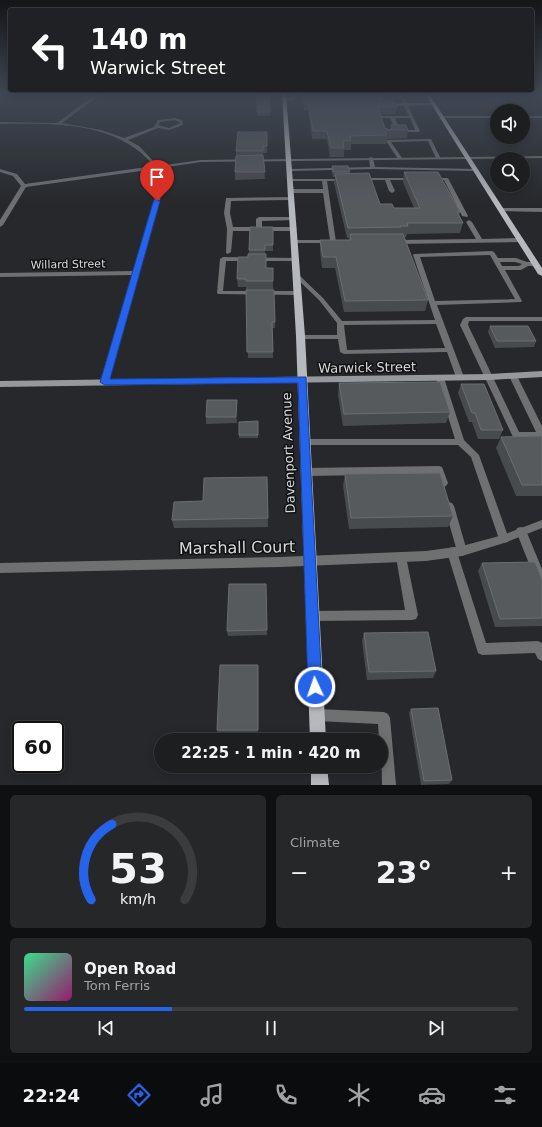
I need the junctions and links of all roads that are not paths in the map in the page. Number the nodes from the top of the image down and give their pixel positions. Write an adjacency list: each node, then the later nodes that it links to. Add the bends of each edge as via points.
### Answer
1 (96, 131): 10 (street)
2 (147, 131): 10 (street)
3 (287, 131): 24 (main road, Davenport Avenue)
4 (384, 131): 9 (street)
5 (391, 131): 6 (street)
6 (398, 131): 7 (street)
7 (418, 131)
8 (451, 131): 12 (main road)
9 (386, 136): 11 (street, via 429,140); 15 (street)
10 (123, 140): 17 (street, via 145,152)
11 (436, 157): 12 (street); 15 (street); 19 (street)
12 (468, 157): 13 (street); 22 (main road)
13 (542, 157)
14 (371, 158): 15 (street); 16 (street); 18 (street)
15 (400, 158)
16 (312, 159): 20 (street); 24 (street)
17 (156, 167): 24 (street, via 201,161); 26 (street); 49 (street, via 160,183)
18 (373, 168): 19 (street); 20 (street)
19 (439, 168): 22 (street)
20 (314, 169): 24 (street)
21 (0, 170): 26 (street, via 15,175)
22 (476, 170): 29 (main road)
23 (387, 179): 25 (street); 28 (street); 31 (street, via 446,179)
24 (291, 180): 25 (street); 27 (street); 33 (main road, Davenport Avenue); 35 (street, via 228,199)
25 (324, 180): 27 (street)
26 (24, 186): 34 (street)
27 (325, 191): 40 (street)
28 (392, 191)
29 (502, 210): 30 (street); 37 (main road)
30 (542, 210)
31 (465, 216)
32 (469, 222): 38 (street)
33 (294, 224): 36 (street); 36 (street, via 259,219); 39 (main road, Davenport Avenue)
34 (0, 225)
35 (230, 229): 36 (street); 43 (street)
36 (260, 229)
37 (521, 240): 38 (street); 47 (main road)
38 (480, 241): 42 (street)
39 (295, 242): 40 (street); 44 (main road, Davenport Avenue)
40 (333, 242): 41 (street)
41 (341, 242)
42 (389, 242)
43 (228, 252)
44 (296, 259): 52 (main road, Davenport Avenue); 53 (street, via 223,259 220,293)
45 (496, 260): 46 (street, via 516,260); 48 (street); 54 (street, via 492,254 416,255)
46 (526, 264): 47 (street); 48 (street, via 521,268)
47 (536, 264): 50 (main road)
48 (500, 268): 54 (street, via 520,302)
49 (137, 273): 51 (street, Willard Street); 67 (street)
50 (542, 274)
51 (0, 275)
52 (297, 276): 53 (main road, Davenport Avenue); 57 (street, via 321,299)
53 (298, 293): 58 (main road, Davenport Avenue)
54 (433, 303): 56 (street)
55 (542, 319): 64 (street, via 466,319 464,325)
56 (439, 322): 57 (street); 60 (street)
57 (340, 324): 59 (street)
58 (300, 337): 59 (street); 66 (main road, Davenport Avenue)
59 (341, 337): 60 (street, via 344,352)
60 (450, 350): 63 (street)
61 (542, 374): 62 (street, Warwick Street)
62 (513, 376): 64 (street, Warwick Street); 69 (street)
63 (460, 377): 64 (street, Warwick Street); 65 (street, Warwick Street)
64 (490, 377): 69 (street, via 516,435)
65 (440, 378): 66 (street, Warwick Street); 71 (street)
66 (303, 380): 67 (street, Warwick Street); 70 (main road, Davenport Avenue)
67 (105, 382): 68 (street, Warwick Street)
68 (0, 384)
69 (542, 435)
70 (305, 442): 71 (street); 72 (main road, Davenport Avenue)
71 (460, 442): 75 (street, via 475,456)
72 (306, 472): 76 (street, via 439,470); 78 (main road, Davenport Avenue)
73 (542, 524): 74 (street, Marshall Court)
74 (521, 531): 75 (street, Marshall Court); 80 (street)
75 (504, 538): 76 (street, Marshall Court)
76 (457, 551): 77 (street, Marshall Court); 82 (street, via 482,649)
77 (401, 557): 78 (street, Marshall Court); 81 (street, via 412,615)
78 (309, 561): 79 (street, Marshall Court); 81 (main road, Davenport Avenue)
79 (0, 568)
80 (542, 582)
81 (312, 616): 83 (main road, Davenport Avenue)
82 (541, 649)
83 (317, 715): 84 (main road, Davenport Avenue); 87 (street, via 384,718)
84 (318, 733)
85 (319, 773): 86 (main road)
86 (320, 785)
87 (390, 785)

